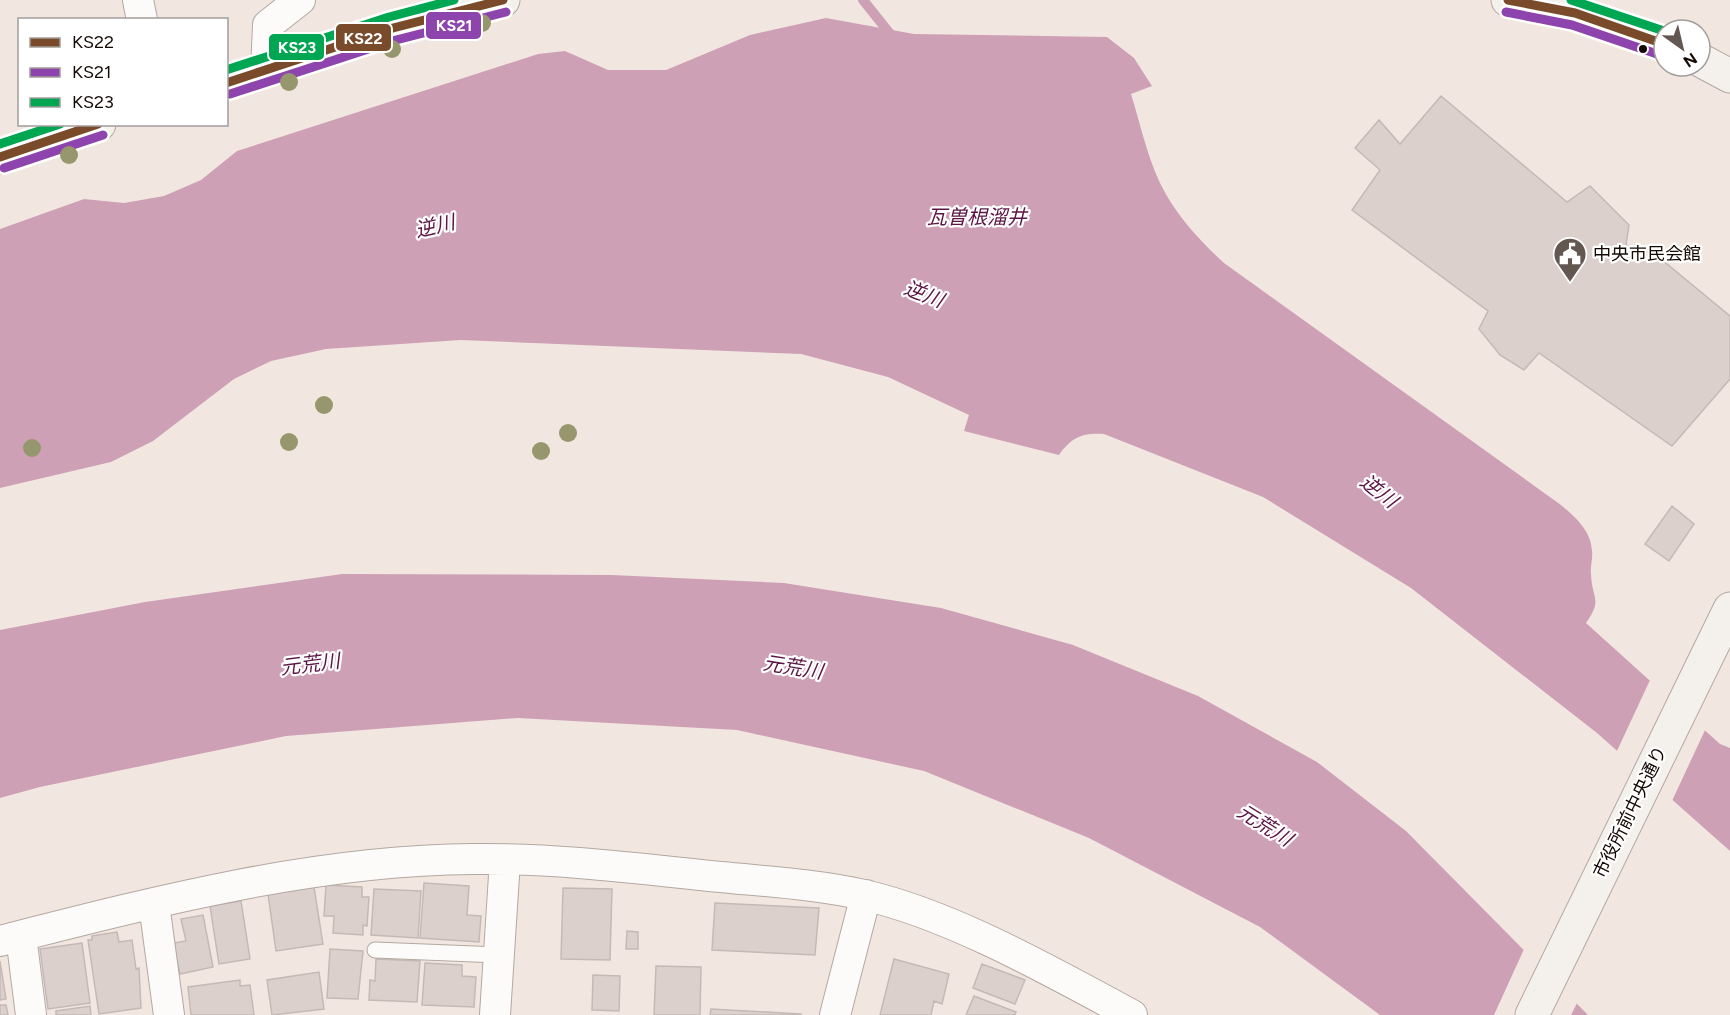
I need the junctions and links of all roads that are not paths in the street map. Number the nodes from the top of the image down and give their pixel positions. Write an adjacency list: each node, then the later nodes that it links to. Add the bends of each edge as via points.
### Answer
1 (138, 0): 5 (street)
2 (300, 0): 8 (street, via 268,25)
3 (1508, 0): 6 (street, via 1575,13)
4 (484, 2): 8 (street)
5 (142, 18)
6 (1652, 40)
7 (1712, 66): 9 (street)
8 (266, 70): 10 (street)
9 (1730, 76)
10 (228, 82)
11 (93, 126): 12 (street)
12 (0, 157)
13 (1730, 609): 25 (street, 市役所前中央通り)
14 (505, 860): 15 (street, via 557,861); 16 (street, via 412,862 284,877 206,890); 19 (street)
15 (866, 895): 23 (street); 24 (street, via 939,920)
16 (154, 904): 17 (street); 21 (street)
17 (10, 938): 20 (street)
18 (375, 950): 19 (lane)
19 (499, 955): 22 (street)
20 (32, 1015)
21 (169, 1015)
22 (495, 1015)
23 (835, 1015)
24 (1132, 1015)
25 (1532, 1015)

